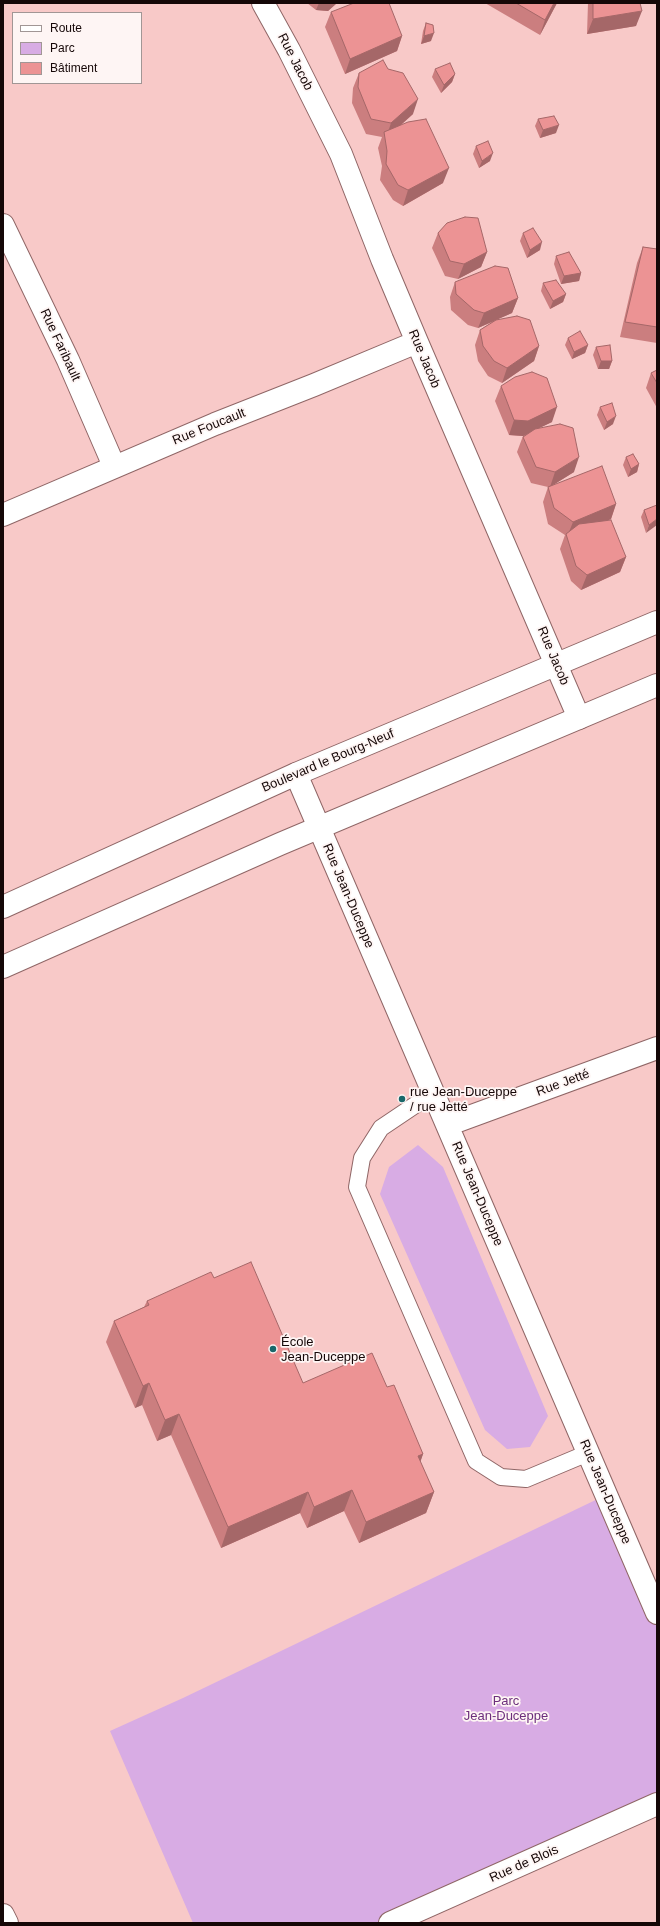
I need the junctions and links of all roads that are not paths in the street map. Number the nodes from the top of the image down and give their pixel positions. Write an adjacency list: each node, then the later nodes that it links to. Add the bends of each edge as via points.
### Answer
1 (263, 3): 3 (street, Rue Jacob, via 341,154)
2 (3, 225): 4 (street, Rue Faribault, via 68,360)
3 (417, 342): 4 (street, Rue Foucault); 7 (street, Rue Jacob)
4 (114, 466): 5 (street, Rue Foucault)
5 (3, 515)
6 (657, 622): 7 (street, Boulevard le Bourg-Neuf)
7 (556, 663): 9 (street, Rue Jacob); 10 (street, Boulevard le Bourg-Neuf)
8 (657, 685): 9 (street)
9 (579, 718): 11 (street)
10 (296, 774): 11 (street, Rue Jean-Duceppe); 12 (street, Boulevard le Bourg-Neuf)
11 (319, 828): 13 (street); 15 (street, Rue Jean-Duceppe)
12 (3, 907)
13 (3, 967)
14 (657, 1048): 16 (street, Rue Jetté)
15 (433, 1093): 16 (street, Rue Jean-Duceppe); 17 (lane, via 381,1128 362,1158 357,1187 476,1461 501,1477 526,1479)
16 (447, 1125): 17 (street, Rue Jean-Duceppe)
17 (588, 1453): 18 (street, Rue Jean-Duceppe)
18 (657, 1613)
19 (657, 1804): 22 (street, Rue de Blois)
20 (3, 1915): 21 (street)
21 (6, 1923)
22 (390, 1923)

